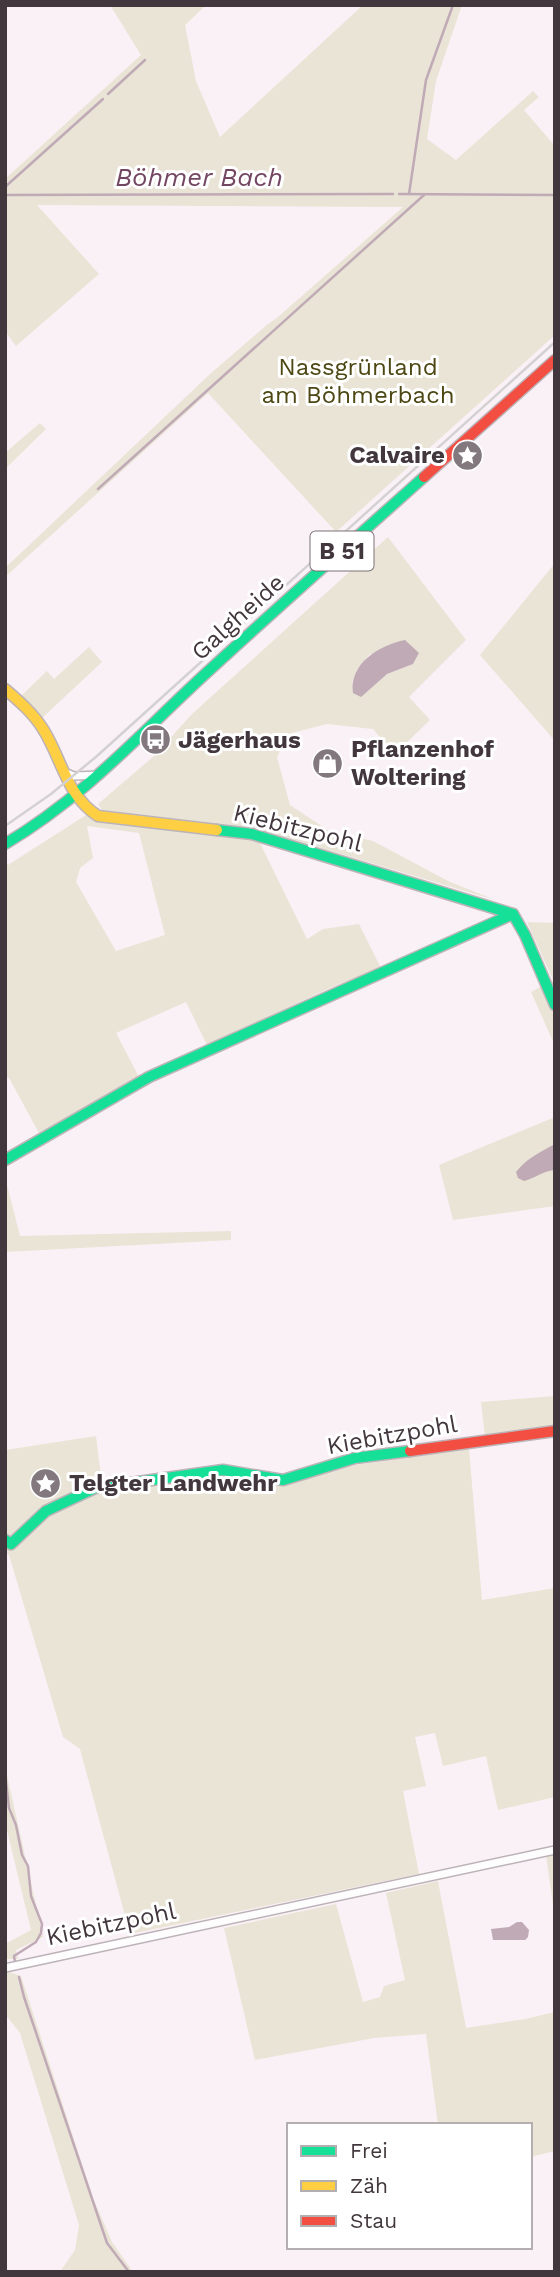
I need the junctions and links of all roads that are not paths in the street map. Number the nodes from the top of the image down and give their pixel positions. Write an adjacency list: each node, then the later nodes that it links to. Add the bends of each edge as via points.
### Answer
1 (555, 360): 4 (street, Galgheide / B 51, via 200,679)
2 (5, 689): 3 (street, via 37,721)
3 (64, 772): 4 (street, via 85,777); 5 (street)
4 (104, 774): 5 (street, Galgheide / B 51)
5 (78, 797): 6 (street, B 51); 7 (street, Kiebitzpohl, via 98,816 252,834)
6 (5, 844)
7 (513, 914): 8 (street); 9 (street, via 149,1077)
8 (555, 1005)
9 (5, 1160)
10 (555, 1432): 11 (street, Kiebitzpohl, via 355,1458 283,1480 223,1470 95,1488 46,1511 10,1544)
11 (5, 1540)
12 (555, 1850): 13 (street, Kiebitzpohl)
13 (5, 1968)

